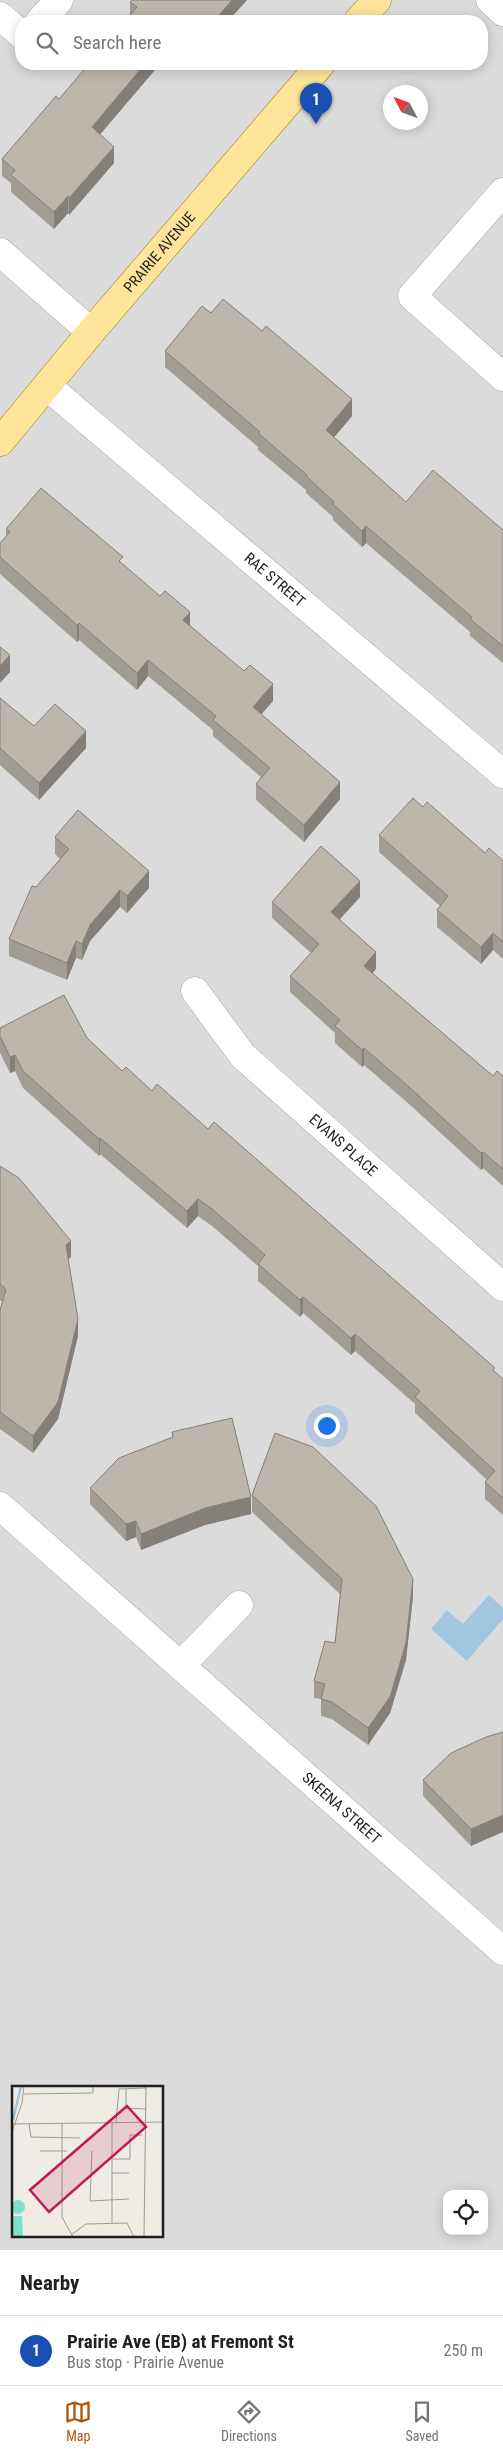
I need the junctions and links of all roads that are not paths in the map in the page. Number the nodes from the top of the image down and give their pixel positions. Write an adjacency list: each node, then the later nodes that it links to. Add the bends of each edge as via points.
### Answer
1 (59, 0): 5 (street)
2 (377, 0): 6 (main road)
3 (490, 0): 4 (street)
4 (503, 12)
5 (45, 15)
6 (363, 15)
7 (0, 16): 8 (street)
8 (15, 29)
9 (316, 70): 12 (main road, PRAIRIE AVENUE)
10 (503, 192): 13 (street, via 412,296)
11 (0, 252): 12 (street)
12 (91, 332): 14 (main road, PRAIRIE AVENUE)
13 (503, 376)
14 (47, 386): 15 (main road, PRAIRIE AVENUE); 16 (street, RAE STREET)
15 (0, 442)
16 (503, 774)
17 (196, 991): 18 (street, EVANS PLACE, via 243,1056)
18 (503, 1287)
19 (0, 1506): 21 (street, SKEENA STREET)
20 (239, 1605): 21 (street)
21 (181, 1665): 22 (street, SKEENA STREET)
22 (503, 1951)

